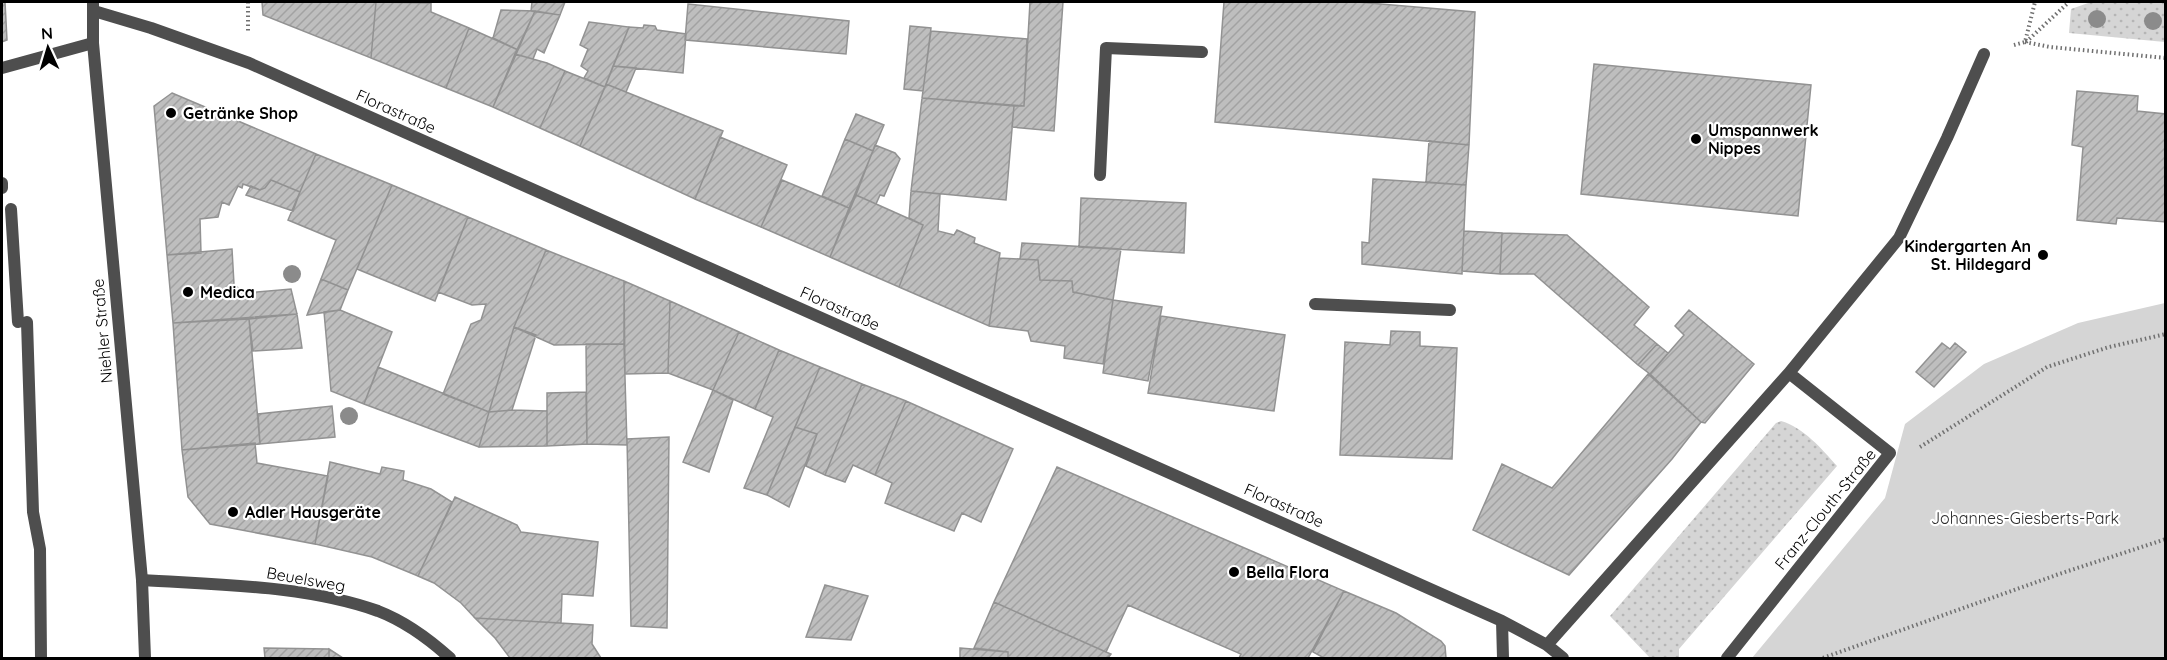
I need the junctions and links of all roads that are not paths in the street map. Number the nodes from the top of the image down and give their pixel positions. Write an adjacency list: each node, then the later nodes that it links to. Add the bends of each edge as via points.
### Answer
1 (94, 6): 2 (street, Niehler Straße); 14 (street, Florastraße, via 249,63)
2 (93, 43): 5 (street); 13 (street, Niehler Straße)
3 (1202, 52): 6 (street, via 1106,48)
4 (1984, 54): 12 (street, via 1899,238)
5 (2, 68)
6 (1100, 175)
7 (2, 183): 8 (street)
8 (2, 188)
9 (11, 209): 16 (street, via 33,512 40,549)
10 (1315, 304): 11 (street)
11 (1450, 310)
12 (1789, 373): 15 (street); 21 (street, Franz-Clouth-Straße, via 1890,453)
13 (142, 580): 17 (street, Niehler Straße); 18 (street, Beuelsweg, via 262,588 379,611 429,639)
14 (1502, 621): 15 (street, Florastraße); 19 (street)
15 (1547, 645): 20 (street, Florastraße)
16 (41, 658)
17 (145, 658)
18 (450, 658)
19 (1503, 658)
20 (1563, 658)
21 (1727, 658)

